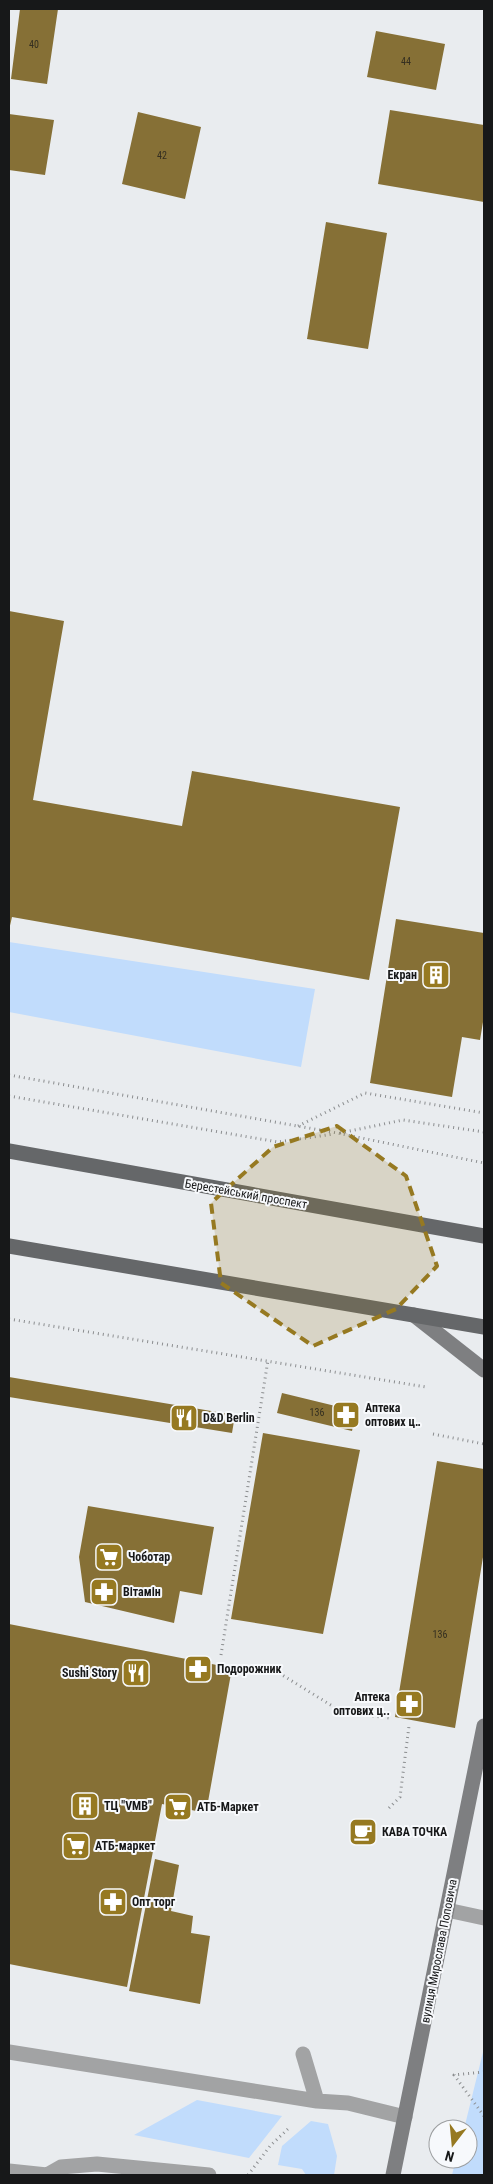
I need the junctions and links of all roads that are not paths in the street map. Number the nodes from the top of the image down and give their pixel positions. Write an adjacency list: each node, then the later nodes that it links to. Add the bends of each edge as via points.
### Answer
1 (9, 1151): 2 (main road, Берестейський проспект)
2 (484, 1236)
3 (9, 1246): 4 (main road)
4 (414, 1315): 5 (main road); 6 (street)
5 (484, 1327)
6 (484, 1370)
7 (484, 1726): 8 (street, вулиця Мирослава Поповича)
8 (447, 1910): 9 (lane); 13 (street, вулиця Мирослава Поповича)
9 (484, 1918)
10 (9, 2052): 12 (lane)
11 (303, 2054): 12 (lane)
12 (317, 2101): 13 (lane, via 348,2103)
13 (405, 2117): 16 (street, вулиця Мирослава Поповича)
14 (9, 2171): 15 (lane, via 47,2175 60,2167 97,2164)
15 (209, 2175)
16 (393, 2175)

